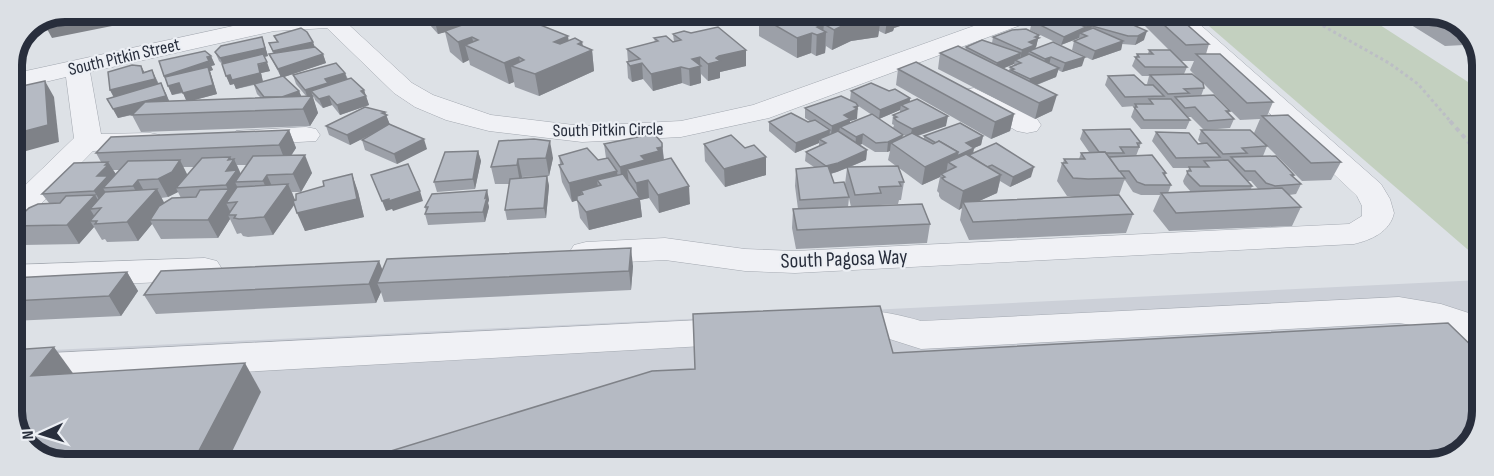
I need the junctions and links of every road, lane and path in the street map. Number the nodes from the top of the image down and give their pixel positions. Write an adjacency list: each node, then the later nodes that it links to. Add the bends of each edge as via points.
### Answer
1 (300, 22): 7 (lane, South Pitkin Street, via 274,24)
2 (333, 22): 6 (lane, South Pitkin Circle, via 403,88 424,101 489,123 582,134 633,133 725,121)
3 (1007, 22): 6 (lane, South Pitkin Circle)
4 (1183, 22): 18 (lane, South Pagosa Way, via 1370,191 1379,204 1379,217 1371,228 1354,234 795,262 665,249)
5 (1316, 22): 14 (path, via 1418,84)
6 (906, 59): 9 (lane)
7 (77, 67): 8 (lane, South Pitkin Street); 13 (lane)
8 (22, 80)
9 (1027, 124)
10 (306, 135): 11 (lane)
11 (225, 138)
12 (178, 140): 13 (lane)
13 (86, 143): 15 (lane)
14 (1471, 145)
15 (44, 184): 16 (lane); 17 (lane)
16 (22, 185)
17 (22, 205)
18 (559, 254)
19 (240, 268): 20 (lane)
20 (23, 276)
21 (1472, 329): 22 (lane, via 1431,313 1399,310 921,335 881,323)
22 (23, 369)

